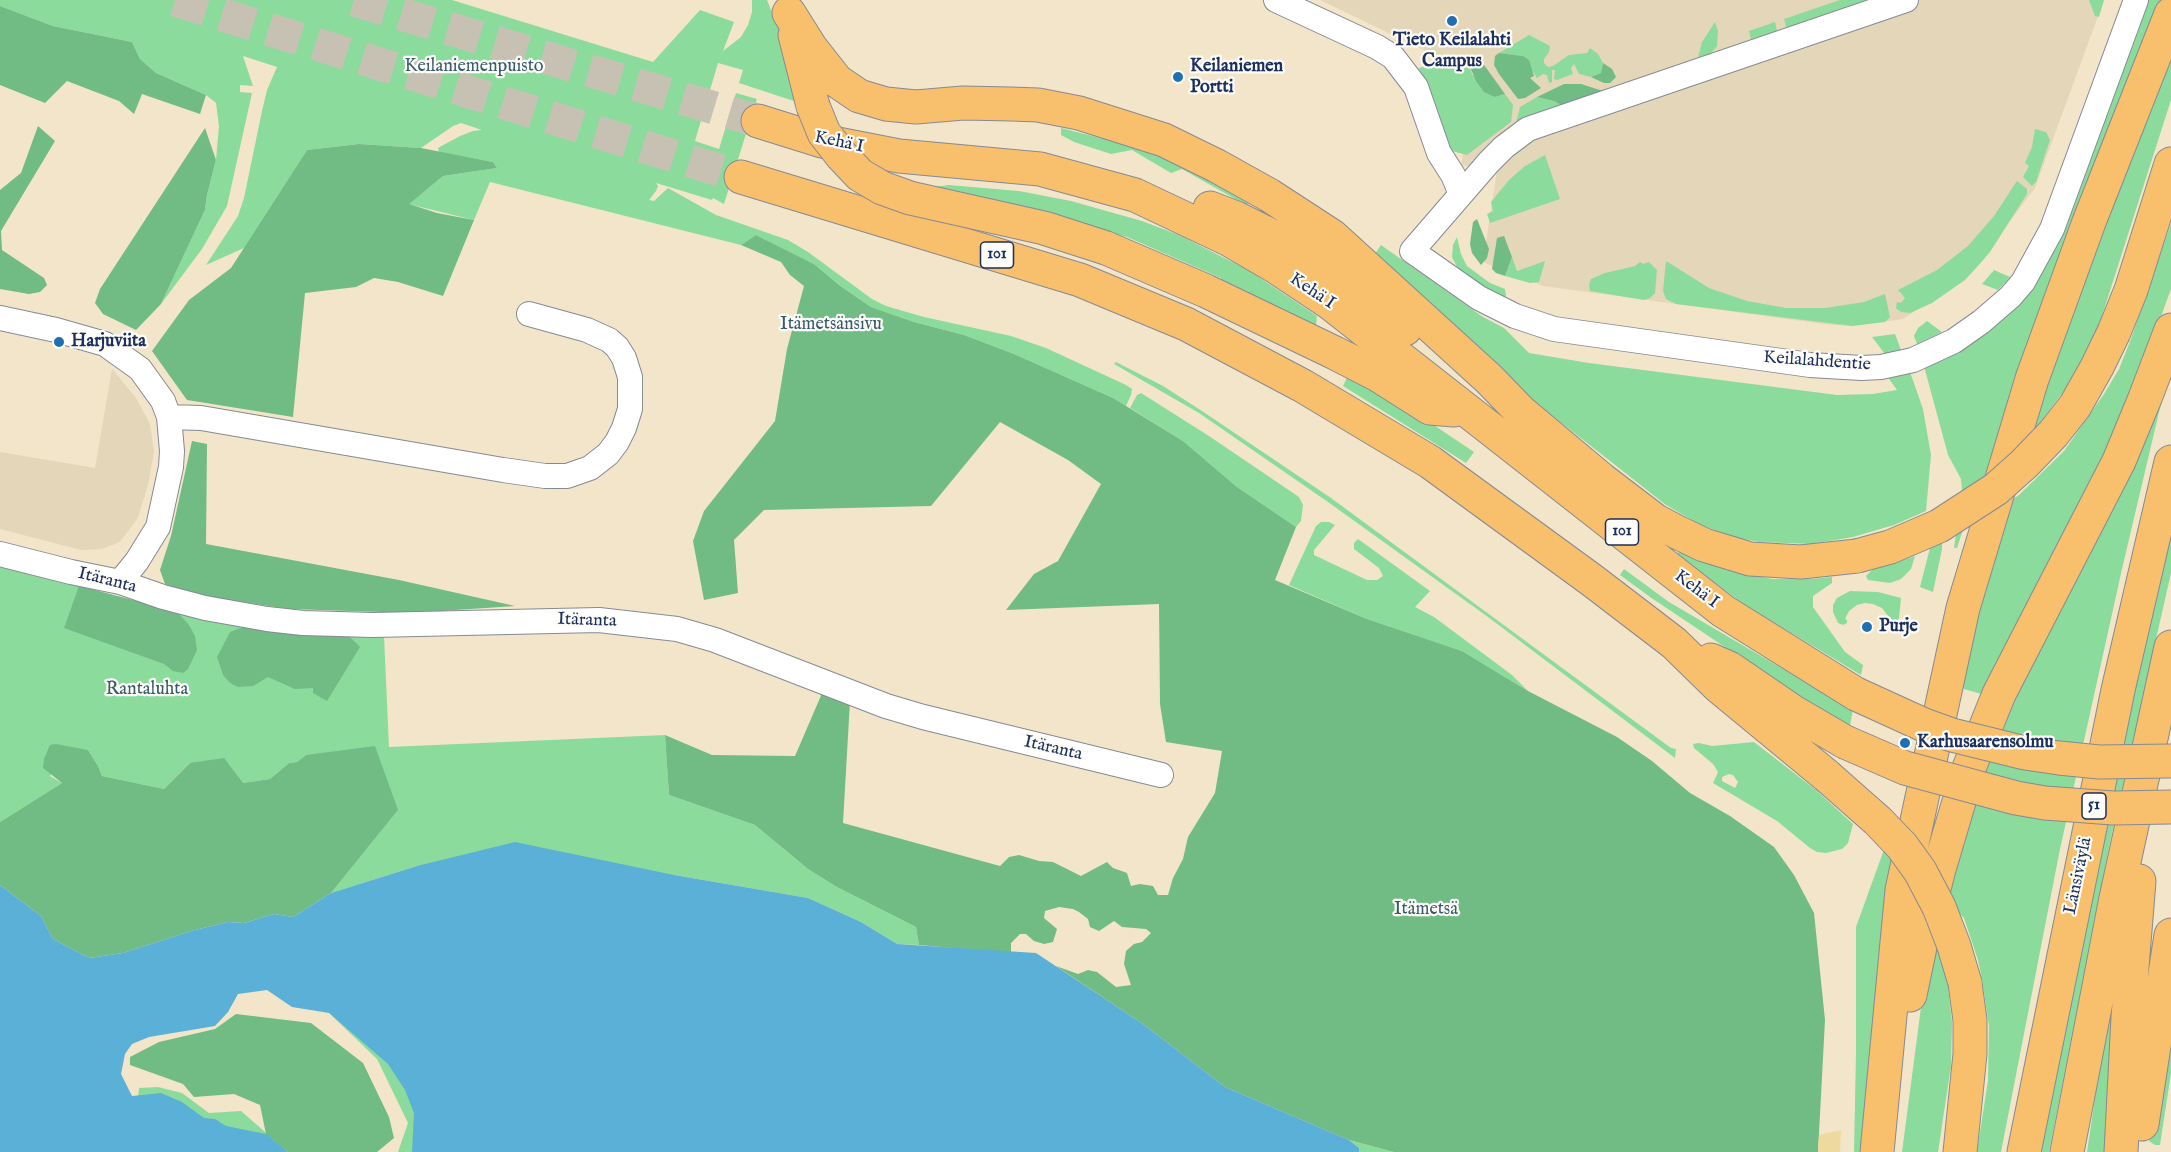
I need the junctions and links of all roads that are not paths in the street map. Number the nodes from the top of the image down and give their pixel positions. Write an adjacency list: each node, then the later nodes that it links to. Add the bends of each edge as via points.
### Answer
1 (1276, 0): 10 (street, via 1393,57 1416,87 1440,153)
2 (1906, 0): 10 (street, via 1528,129 1504,147)
3 (2136, 0): 10 (street, Keilalahdentie, via 2052,229 2023,282 1981,322 1954,341 1912,360 1862,368 1810,365 1554,329 1515,316 1479,298 1412,251)
4 (787, 6): 14 (highway, bridge, via 813,106 825,133 860,175 910,198 1044,228 1106,248 1335,352 1430,408); 15 (highway, via 811,48 837,81 859,96 916,107 1011,104 1079,113 1164,140 1217,166 1332,236)
5 (2171, 14): 27 (highway, via 2036,368 1963,608 1902,890)
6 (759, 122): 9 (highway, Kehä I / 101, via 822,141 899,156 1040,169)
7 (2171, 164): 15 (highway, bridge, via 2131,290 2075,406 2053,434 1996,489 1939,526 1890,547 1857,556 1776,562 1750,559 1704,545 1656,521)
8 (741, 177): 20 (highway, 101, via 1080,280 1186,324 1303,386 1430,462)
9 (1135, 195): 14 (highway, Kehä I / 101, via 1228,239 1276,267 1330,303); 15 (highway, via 1187,200 1236,218 1288,244)
10 (1461, 195)
11 (530, 314): 16 (street, via 609,340 624,358 630,377 630,409 617,442 590,468 567,476 502,470 201,418)
12 (0, 318): 16 (street, via 88,338 114,349 140,369)
13 (2171, 330): 28 (highway, via 2119,461 1999,694 1969,768 1954,814 1910,997)
14 (1468, 412): 23 (highway, Kehä I / 101, bridge, via 1723,611 1856,694 1923,725 2025,753 2099,762)
15 (1521, 412)
16 (170, 417): 19 (street, via 171,467 158,527)
17 (2171, 462): 30 (highway, Länsiväylä / 51, via 2115,702)
18 (0, 554): 19 (street, Itäranta)
19 (120, 582): 24 (street, Itäranta, via 205,608 303,623 599,620 677,628 885,706)
20 (1674, 643): 25 (highway, bridge, via 1729,668 1845,742 1905,768 2045,803); 29 (highway, bridge, via 1718,686 1878,821 1920,871 1940,907 1965,983 1970,1054)
21 (2171, 647): 31 (highway, 51, via 2116,898)
22 (2171, 727): 32 (highway, via 2138,891)
23 (2171, 761)
24 (1161, 775)
25 (2171, 807)
26 (2171, 935): 33 (highway)
27 (1877, 1152)
28 (1891, 1152)
29 (1960, 1152)
30 (2024, 1152)
31 (2067, 1152)
32 (2121, 1152)
33 (2137, 1152)

